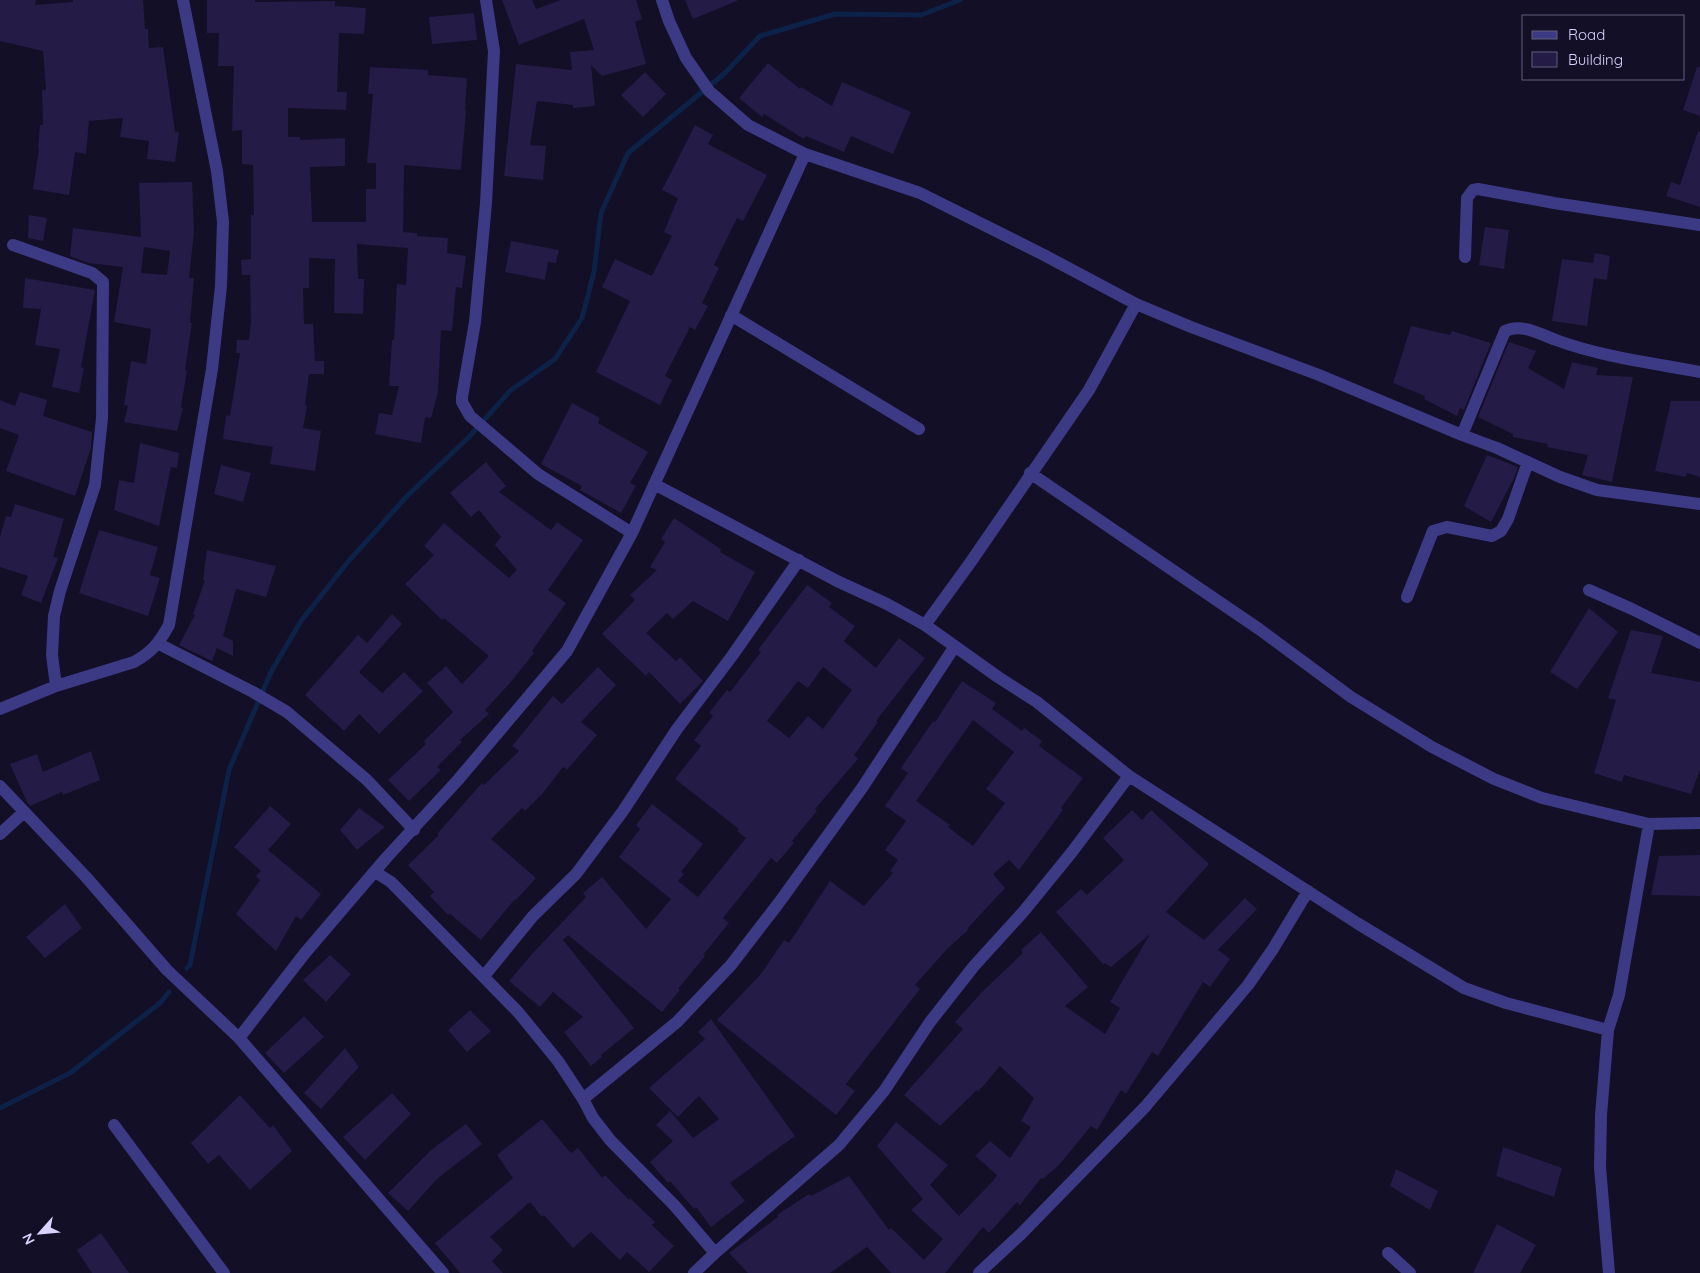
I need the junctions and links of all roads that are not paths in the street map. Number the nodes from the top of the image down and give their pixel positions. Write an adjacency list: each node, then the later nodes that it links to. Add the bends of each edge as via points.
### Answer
1 (183, 0): 23 (street, via 217,171 223,222 221,286 212,369 171,615)
2 (486, 0): 17 (street, via 494,52 486,203 476,312 462,402 470,416 538,474)
3 (662, 0): 4 (street, via 686,58 709,91 748,125)
4 (805, 154): 8 (street, via 920,193); 9 (street)
5 (1700, 225): 7 (street, via 1478,189 1467,198)
6 (13, 245): 25 (street, via 92,273 104,282 102,418 95,485 54,616 52,656)
7 (1465, 257)
8 (1136, 304): 12 (street); 14 (street, via 1089,390)
9 (731, 315): 11 (street); 15 (street)
10 (1700, 372): 12 (street, via 1580,349 1514,326 1505,331)
11 (919, 429)
12 (1462, 435): 13 (street)
13 (1528, 462): 16 (street, via 1598,490); 20 (street, via 1501,531 1492,536 1447,527 1433,531)
14 (1030, 473): 21 (street); 31 (street, via 1259,629 1351,697 1432,747 1494,779 1542,798)
15 (654, 484): 17 (street); 18 (street)
16 (1700, 504)
17 (632, 532): 32 (street, via 567,651)
18 (799, 560): 21 (street); 36 (street, via 576,874 533,916)
19 (1589, 590): 22 (street)
20 (1407, 597)
21 (925, 625): 24 (street)
22 (1700, 643)
23 (158, 644): 25 (street, via 134,662); 32 (street, via 288,712 366,780)
24 (955, 646): 27 (street, via 1037,702); 39 (street, via 862,788 731,966 677,1022)
25 (56, 686): 26 (street)
26 (0, 709)
27 (1130, 776): 35 (street); 41 (street, via 1024,911 974,966 930,1022 884,1091 839,1145)
28 (0, 786): 29 (street)
29 (24, 812): 33 (street); 38 (street, via 167,970)
30 (1700, 823): 31 (street)
31 (1649, 824): 37 (street, via 1619,995)
32 (414, 830): 34 (street)
33 (0, 834)
34 (375, 872): 36 (street, via 391,882); 38 (street, via 305,952)
35 (1308, 891): 37 (street, via 1464,988 1506,1003); 46 (street, via 1248,985 1146,1107)
36 (484, 976): 39 (street, via 558,1061)
37 (1608, 1030): 48 (street, via 1600,1166)
38 (239, 1038): 45 (street)
39 (583, 1099): 41 (street, via 592,1118 610,1140 675,1206)
40 (114, 1125): 44 (street)
41 (714, 1253): 43 (street)
42 (1388, 1253): 47 (street)
43 (696, 1272)
44 (224, 1273)
45 (443, 1273)
46 (979, 1273)
47 (1410, 1273)
48 (1609, 1273)

